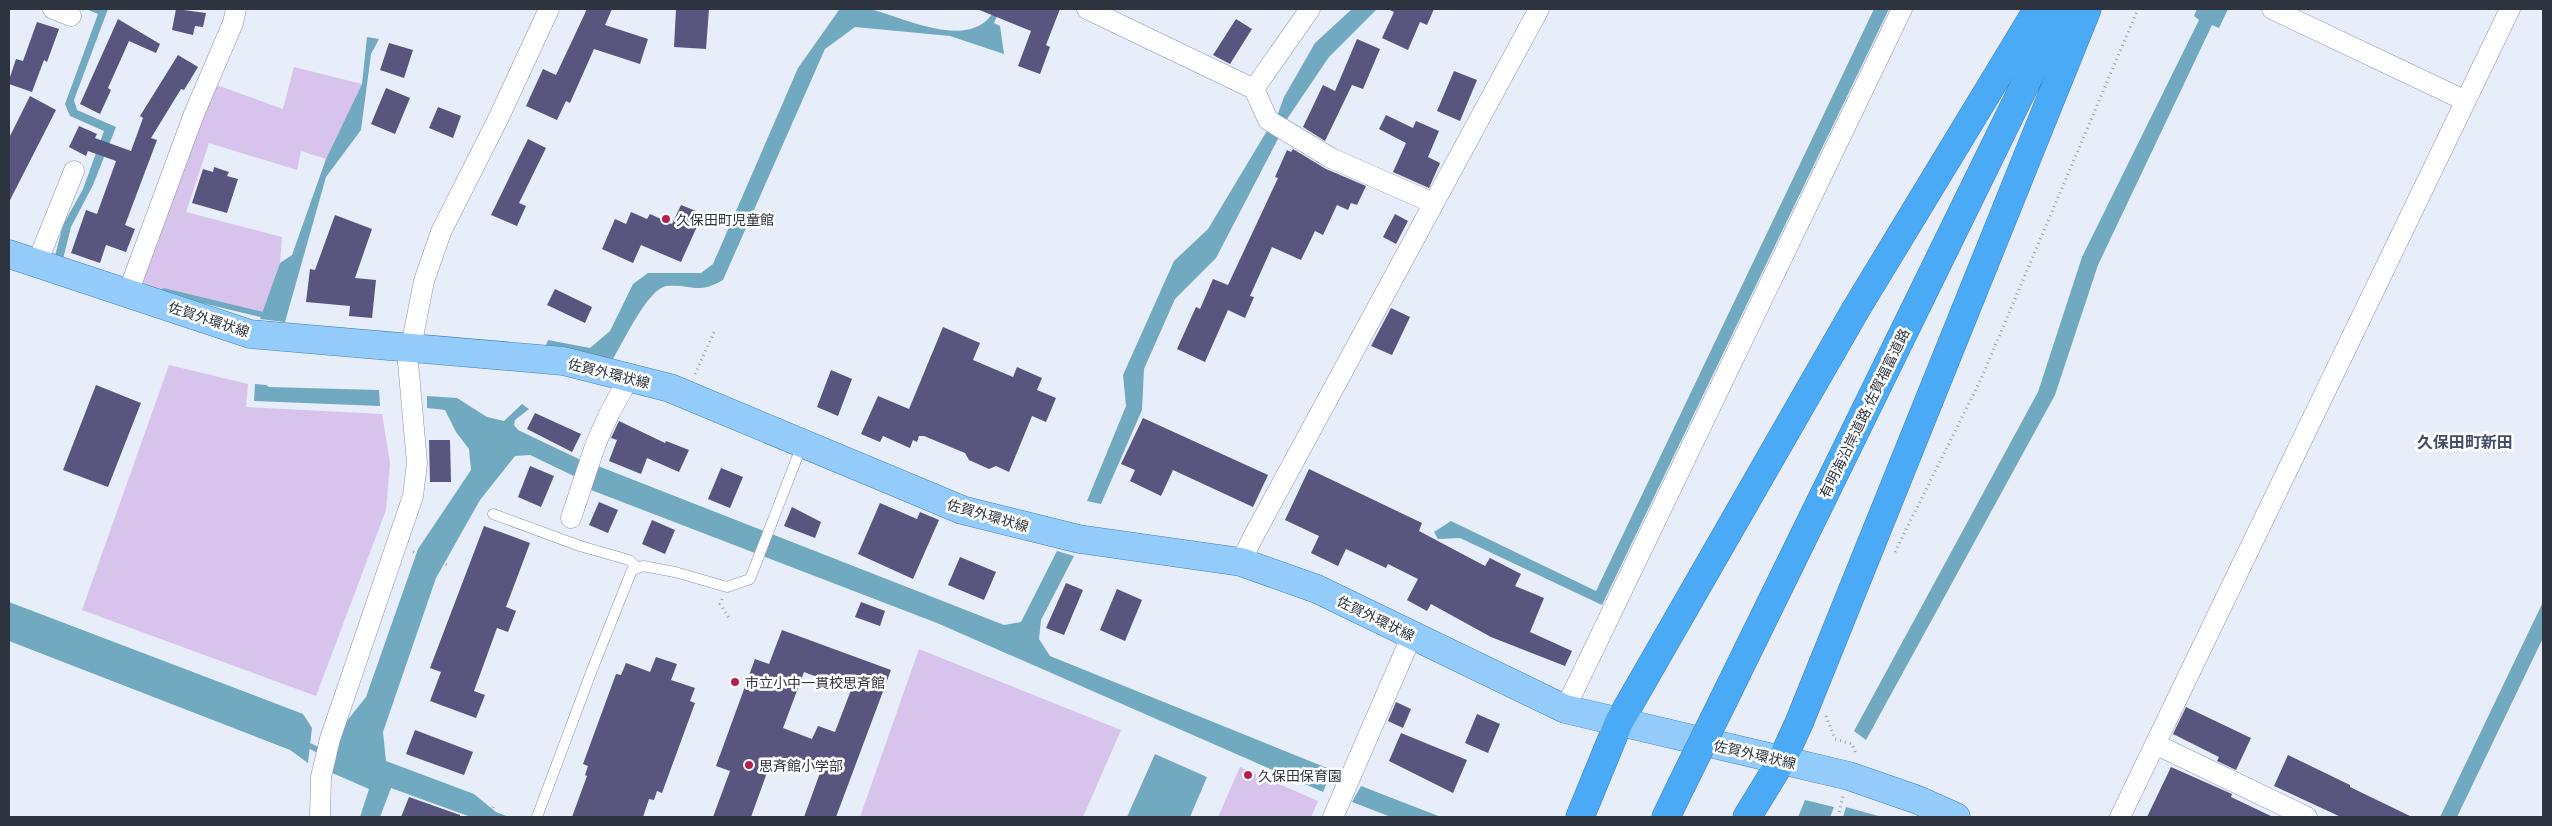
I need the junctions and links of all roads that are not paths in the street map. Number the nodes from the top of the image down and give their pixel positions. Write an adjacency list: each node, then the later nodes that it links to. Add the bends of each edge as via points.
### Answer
1 (236, 9): 18 (street)
2 (549, 9): 19 (street, via 441,232 424,281)
3 (1088, 9): 12 (street)
4 (1310, 9): 12 (street)
5 (1539, 9): 15 (street)
6 (1902, 9): 27 (street)
7 (2038, 9): 28 (highway, via 1851,318)
8 (2062, 9): 35 (highway, 有明海沿岸道路;佐賀福富道路, bridge)
9 (2087, 9): 30 (highway, via 1800,723)
10 (2272, 9): 13 (street)
11 (2510, 9): 13 (street)
12 (1254, 88): 15 (street, via 1268,120 1331,158)
13 (2466, 101): 29 (street)
14 (74, 171): 17 (street)
15 (1433, 203): 24 (street)
16 (9, 254): 17 (main road, 佐賀外環状線)
17 (37, 263): 18 (main road, 佐賀外環状線)
18 (128, 293): 19 (main road, 佐賀外環状線, via 250,334)
19 (412, 347): 20 (main road, 佐賀外環状線, via 563,361); 32 (street, via 408,362 417,463 413,496 330,738 321,777)
20 (629, 378): 21 (main road, 佐賀外環状線, via 685,395); 23 (street, via 596,443)
21 (802, 444): 24 (main road, 佐賀外環状線, via 962,510 1079,539); 25 (lane, via 750,579 727,587 675,572 643,566)
22 (493, 514): 25 (lane, via 629,560)
23 (571, 518)
24 (1242, 562): 26 (main road, 佐賀外環状線, via 1317,589)
25 (638, 568): 33 (lane, via 632,570 624,588)
26 (1412, 635): 27 (main road, 佐賀外環状線); 31 (street)
27 (1565, 708): 28 (main road, 佐賀外環状線)
28 (1619, 722): 30 (main road, 佐賀外環状線); 34 (highway)
29 (2155, 744): 38 (street); 39 (street)
30 (1782, 760): 36 (highway); 37 (main road, 佐賀外環状線, via 1849,776)
31 (1336, 816)
32 (320, 817)
33 (537, 817)
34 (1580, 817)
35 (1666, 817)
36 (1747, 817)
37 (1956, 817)
38 (2120, 817)
39 (2307, 817)

